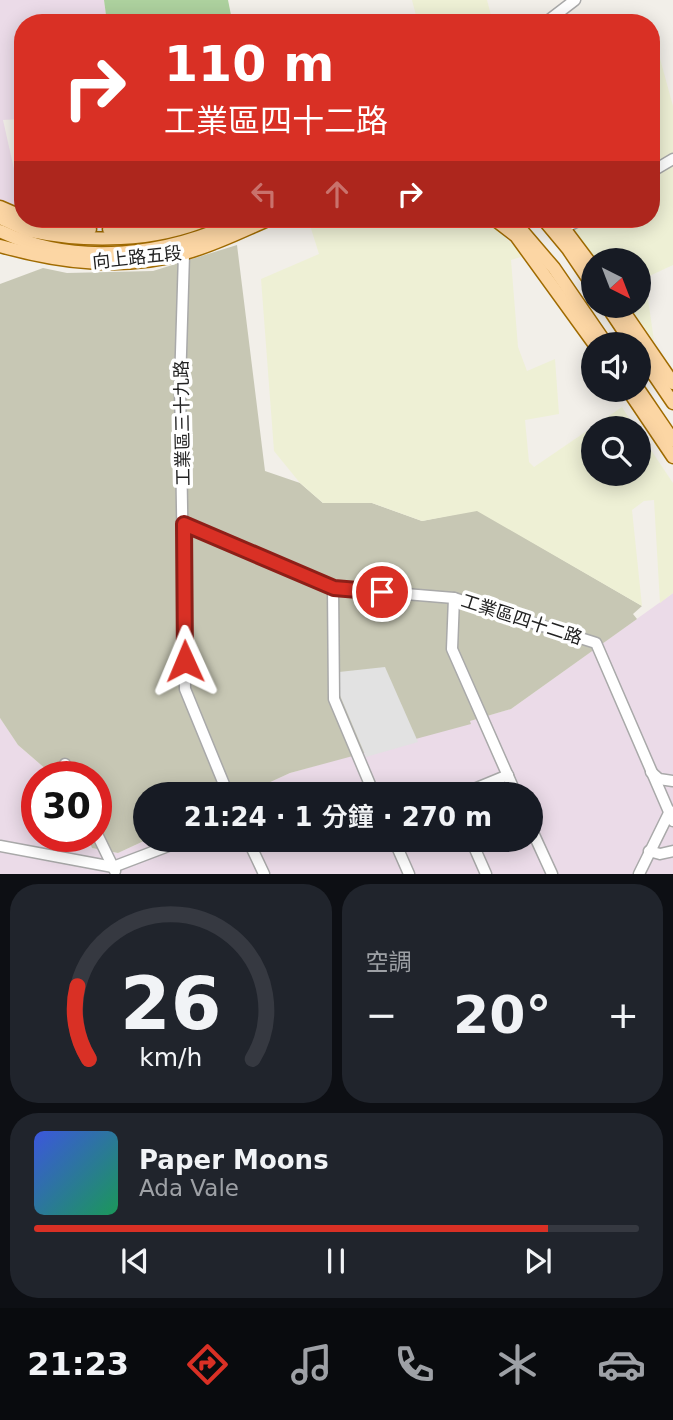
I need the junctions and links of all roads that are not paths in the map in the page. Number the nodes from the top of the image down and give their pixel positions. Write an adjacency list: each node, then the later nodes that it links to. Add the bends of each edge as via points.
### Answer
1 (575, 0): 2 (street)
2 (557, 14)
3 (23, 228): 6 (main road, 向上路五段, via 107,238)
4 (79, 228): 5 (main road, 向上路五段)
5 (118, 228)
6 (176, 228)
7 (221, 228): 13 (main road, 向上路五段, via 159,249 109,253 54,248)
8 (250, 228): 16 (main road, 向上路五段)
9 (506, 228): 19 (main road)
10 (520, 228): 20 (main road)
11 (550, 228): 17 (main road)
12 (564, 228): 15 (main road)
13 (0, 231)
14 (0, 246): 16 (main road, 向上路五段, via 87,264)
15 (581, 251)
16 (184, 254): 28 (street, 工業區三十九路, via 180,384)
17 (581, 268)
18 (628, 318): 22 (main road)
19 (586, 332)
20 (598, 332)
21 (651, 371): 25 (main road)
22 (673, 382)
23 (636, 402): 27 (main road)
24 (647, 402): 26 (main road)
25 (673, 403)
26 (673, 440)
27 (673, 457)
28 (184, 524): 29 (street, 工業區四十二路); 34 (street, 工業區三十九路, via 185,689)
29 (334, 588): 30 (street, 工業區四十二路); 35 (street, via 334,699)
30 (454, 598): 31 (street, 工業區四十二路, via 596,643); 32 (street, via 452,649)
31 (650, 772): 33 (street); 38 (street, 工業區四十二路)
32 (508, 775): 36 (street); 37 (street)
33 (673, 781)
34 (223, 782)
35 (369, 782)
36 (491, 782)
37 (511, 782)
38 (672, 813): 40 (street)
39 (0, 846): 48 (street)
40 (649, 851): 41 (street); 53 (street)
41 (673, 851)
42 (105, 852): 48 (street)
43 (157, 852): 48 (street)
44 (254, 852): 49 (street)
45 (399, 852): 50 (street)
46 (476, 852): 51 (street)
47 (542, 852): 52 (street)
48 (114, 871)
49 (264, 874)
50 (409, 874)
51 (486, 874)
52 (552, 874)
53 (639, 874)

